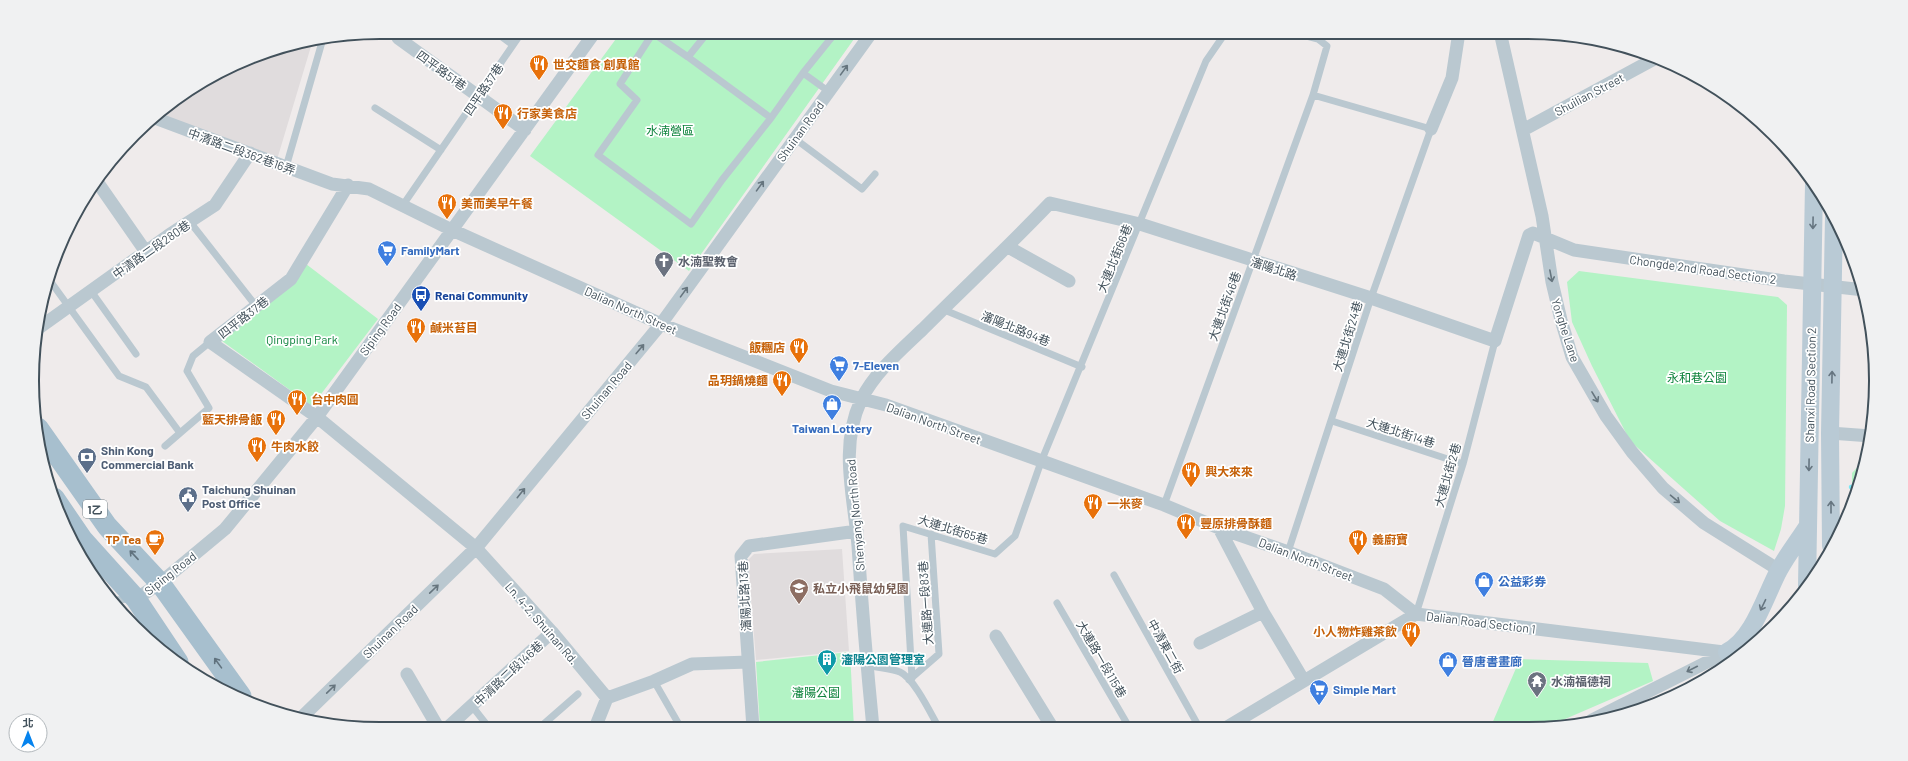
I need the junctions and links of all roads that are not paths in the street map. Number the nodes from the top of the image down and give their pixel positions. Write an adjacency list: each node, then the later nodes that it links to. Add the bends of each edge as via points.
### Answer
1 (399, 39): 21 (street, 四平路51巷)
2 (505, 39): 15 (lane)
3 (517, 39): 15 (lane, 四平路37巷)
4 (590, 39): 26 (street, Siping Road)
5 (649, 39): 23 (lane, via 620,84 637,100 598,155 691,224)
6 (662, 39): 16 (lane)
7 (702, 39): 16 (lane)
8 (830, 39): 18 (lane)
9 (867, 39): 19 (street, Shuinan Road, one-way to 9)
10 (1221, 39): 39 (lane, 大連北街66巷, via 1206,61)
11 (1318, 39): 20 (lane, 大連北街46巷, via 1327,46)
12 (1457, 39): 25 (street, via 1452,78)
13 (1502, 39): 27 (street, Yonghe Lane)
14 (321, 45): 31 (lane)
15 (513, 45): 21 (lane, 四平路37巷)
16 (688, 57): 23 (lane)
17 (1649, 62): 27 (street, Shuilian Street)
18 (803, 73): 19 (lane); 23 (lane)
19 (828, 91): 28 (street, Shuinan Road)
20 (1313, 95): 25 (lane); 45 (lane, 大連北街46巷)
21 (478, 96): 26 (street, 四平路51巷); 29 (lane, 四平路37巷)
22 (375, 108): 29 (lane)
23 (771, 118)
24 (160, 120): 30 (street, 中清路二段362巷16弄)
25 (1431, 129): 52 (lane, 大連北街24巷)
26 (525, 130): 41 (street, Siping Road)
27 (1523, 130): 42 (street, Yonghe Lane, via 1542,216)
28 (794, 138): 32 (lane, via 862,189); 57 (street, Shuinan Road, one-way to 28)
29 (441, 150): 37 (lane, 四平路37巷)
30 (250, 153): 31 (street, 中清路二段362巷16弄); 38 (street, 中清路二段280巷, via 216,205)
31 (286, 167): 33 (street, 中清路二段362巷16弄, via 332,184)
32 (875, 174)
33 (348, 185): 37 (street, via 369,189); 53 (street, 四平路37巷, via 291,279)
34 (100, 186): 44 (street)
35 (1814, 195): 47 (street, Shanxi Road Section 2, one-way to 47)
36 (1050, 203): 39 (street, 瀋陽北路); 43 (street, Shenyang North Road)
37 (403, 205): 41 (street)
38 (190, 222): 44 (street, 中清路二段280巷); 53 (lane)
39 (1140, 224): 45 (street, 瀋陽北路); 61 (lane, 大連北街66巷)
40 (1834, 229): 49 (street, Shanxi Road Section 2)
41 (452, 230): 57 (street, Dalian North Street); 63 (street, Siping Road)
42 (1544, 238): 47 (street, Chongde 2nd Road Section 2, via 1574,250); 58 (street, via 1533,233 1529,235); 81 (street, Yonghe Lane, one-way to 81, via 1561,320 1572,357 1606,416 1663,488 1704,523)
43 (1008, 247): 46 (street); 55 (street, Shenyang North Road)
44 (146, 252): 51 (street, 中清路二段280巷)
45 (1252, 261): 52 (street, 瀋陽北路); 72 (lane, 大連北街46巷)
46 (1069, 281)
47 (1812, 284): 49 (street, Chongde 2nd Road Section 2); 74 (street, Shanxi Road Section 2, one-way to 74)
48 (53, 285): 54 (lane)
49 (1834, 286): 50 (street, Chongde 2nd Road Section 2); 66 (street, Shanxi Road Section 2, one-way to 49)
50 (1856, 289)
51 (91, 291): 54 (street, 中清路二段280巷); 60 (lane)
52 (1371, 298): 58 (street, 瀋陽北路); 64 (lane, 大連北街24巷)
53 (256, 306): 59 (street, 四平路37巷)
54 (69, 307): 56 (street, 中清路二段280巷); 65 (lane, via 119,376 146,387)
55 (942, 310): 61 (lane, 瀋陽北路94巷); 62 (street, Shenyang North Road, via 880,372)
56 (44, 324)
57 (661, 324): 62 (street, Dalian North Street, via 831,391); 79 (street, Shuinan Road, one-way to 57)
58 (1495, 341): 71 (lane, 大連北街2巷)
59 (210, 342): 63 (street, 四平路37巷); 65 (lane, via 193,356 187,371 209,408)
60 (136, 354)
61 (1082, 367): 70 (lane, 大連北街66巷)
62 (862, 399): 70 (street, Dalian North Street, via 886,405); 76 (street, Shenyang North Road, via 853,425 848,466)
63 (317, 417): 79 (street, 四平路37巷); 84 (street, Siping Road, via 225,529)
64 (1332, 421): 71 (lane, 大連北街14巷); 80 (lane, 大連北街24巷)
65 (180, 433): 69 (lane)
66 (1830, 433): 67 (street); 78 (street, Shanxi Road Section 2, one-way to 66)
67 (1864, 435)
68 (44, 437): 84 (main road, 1乙, one-way to 68, via 107,526)
69 (165, 446)
70 (1042, 462): 72 (street, Dalian North Street); 77 (lane, 大連北街65巷, via 1015,536 995,554)
71 (1463, 464): 88 (lane, 大連北街2巷)
72 (1164, 505): 75 (street, Dalian North Street)
73 (69, 519): 85 (main road, 1乙)
74 (1807, 526): 81 (street); 83 (street, Shanxi Road Section 2)
75 (1219, 528): 80 (street, Dalian North Street); 87 (street)
76 (857, 531): 96 (street, 瀋陽北路13巷, via 749,546 740,556); 97 (street, Shenyang North Road)
77 (931, 534): 99 (lane, 大連路一段83巷, via 939,654); 99 (lane, 大連北街65巷, via 903,526)
78 (1831, 537)
79 (476, 548): 89 (street, Ln. 4-2, Shuinan Rd.); 107 (street, Shuinan Road, one-way to 79)
80 (1288, 552): 88 (street, Dalian North Street, via 1384,589)
81 (1779, 570): 93 (street, one-way to 93, via 1755,621 1734,648)
82 (1114, 575): 119 (lane, 中清東二街)
83 (1806, 577)
84 (160, 583): 85 (street, Siping Road); 102 (main road, 1乙, one-way to 84)
85 (125, 600): 91 (main road, 1乙)
86 (1057, 602): 118 (lane, 大連路一段115巷)
87 (1263, 612): 92 (street); 101 (street)
88 (1416, 614): 94 (street, Dalian Road Section 1); 101 (street, Dalian Road Section 1)
89 (552, 632): 104 (street, Ln. 4-2, Shuinan Rd.); 105 (street, 中清路二段146巷)
90 (996, 636): 117 (street)
91 (160, 641)
92 (1200, 643)
93 (1734, 652)
94 (1732, 653)
95 (1729, 655): 106 (street, one-way to 106)
96 (748, 662): 100 (street, via 692,664); 114 (street, 瀋陽北路13巷)
97 (867, 665): 99 (lane, via 901,672); 115 (street, Shenyang North Road)
98 (407, 674): 108 (street)
99 (910, 679): 116 (lane)
100 (654, 681): 104 (street); 113 (lane)
101 (1304, 681): 120 (street, Dalian Road Section 1)
102 (237, 690)
103 (578, 694): 111 (lane)
104 (606, 698): 112 (street)
105 (472, 706): 109 (street, 中清路二段146巷); 110 (lane)
106 (1611, 711)
107 (306, 713)
108 (435, 722)
109 (454, 722)
110 (485, 722)
111 (546, 722)
112 (597, 722)
113 (678, 722)
114 (753, 722)
115 (872, 722)
116 (935, 722)
117 (1049, 722)
118 (1126, 722)
119 (1196, 722)
120 (1235, 722)

